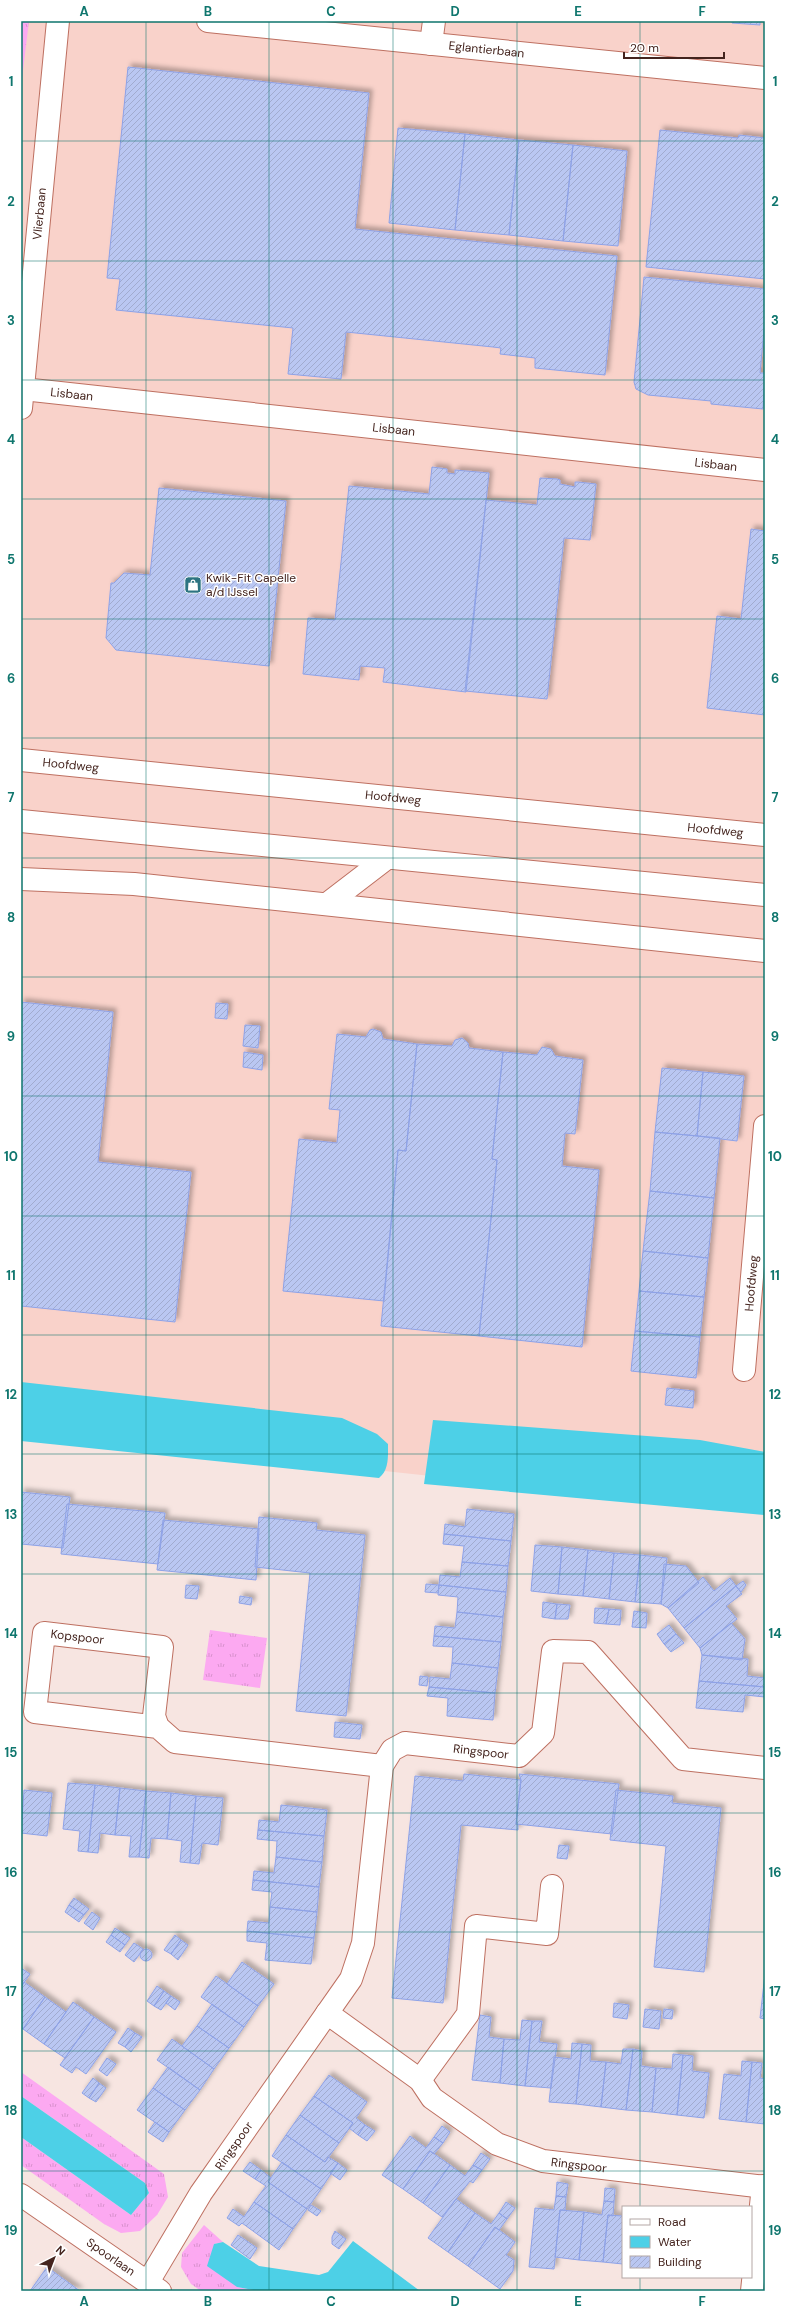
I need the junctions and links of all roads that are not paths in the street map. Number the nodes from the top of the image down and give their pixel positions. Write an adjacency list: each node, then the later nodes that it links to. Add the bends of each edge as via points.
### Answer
1 (58, 21): 6 (street, Vlierbaan)
2 (208, 21): 4 (street, Eglantierbaan)
3 (434, 21): 4 (street)
4 (431, 44): 5 (street, Eglantierbaan)
5 (765, 78)
6 (22, 399): 7 (street, Lisbaan)
7 (765, 470)
8 (21, 760): 10 (street, Hoofdweg)
9 (21, 820): 11 (street)
10 (765, 835)
11 (387, 858): 13 (street); 14 (street)
12 (21, 879): 14 (street, via 134,884)
13 (765, 895)
14 (327, 904): 15 (street)
15 (765, 951)
16 (765, 1126): 17 (street, Hoofdweg)
17 (744, 1370)
18 (158, 1727): 18 (street, Kopspoor, via 35,1712 44,1633 162,1647 154,1716); 19 (street, via 175,1742)
19 (382, 1766): 20 (street, Ringspoor, via 392,1750 405,1743 519,1756 543,1732 552,1651 588,1652 683,1759); 22 (street, Ringspoor, via 363,1943 351,1979)
20 (765, 1768)
21 (552, 1886): 23 (street, via 547,1934 476,1926 468,2014)
22 (327, 2013): 23 (street, Ringspoor); 26 (street, Ringspoor, via 201,2193)
23 (420, 2080): 24 (street, Ringspoor, via 432,2098 497,2144 543,2161)
24 (764, 2187): 27 (street, Ringspoor)
25 (21, 2195): 26 (street, Spoorlaan)
26 (154, 2287)
27 (752, 2291)

